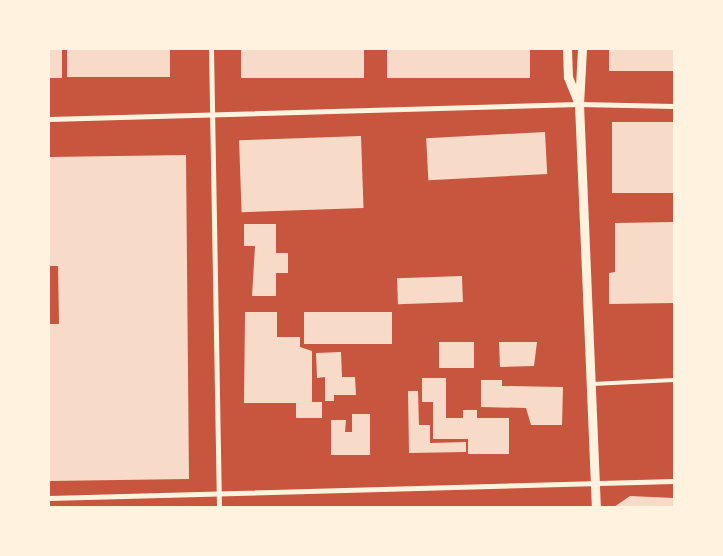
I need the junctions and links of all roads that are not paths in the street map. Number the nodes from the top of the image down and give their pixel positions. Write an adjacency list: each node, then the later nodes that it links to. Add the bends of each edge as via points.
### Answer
1 (211, 49): 6 (street)
2 (567, 49): 4 (street, via 568,76)
3 (582, 49): 4 (street)
4 (579, 104): 5 (street); 6 (street); 9 (street)
5 (674, 106)
6 (212, 115): 7 (street); 12 (street)
7 (49, 119)
8 (674, 380): 9 (lane)
9 (592, 384): 11 (street)
10 (674, 481): 11 (street)
11 (595, 483): 12 (street); 15 (street)
12 (218, 493): 13 (street); 14 (street)
13 (49, 498)
14 (219, 507)
15 (596, 507)

